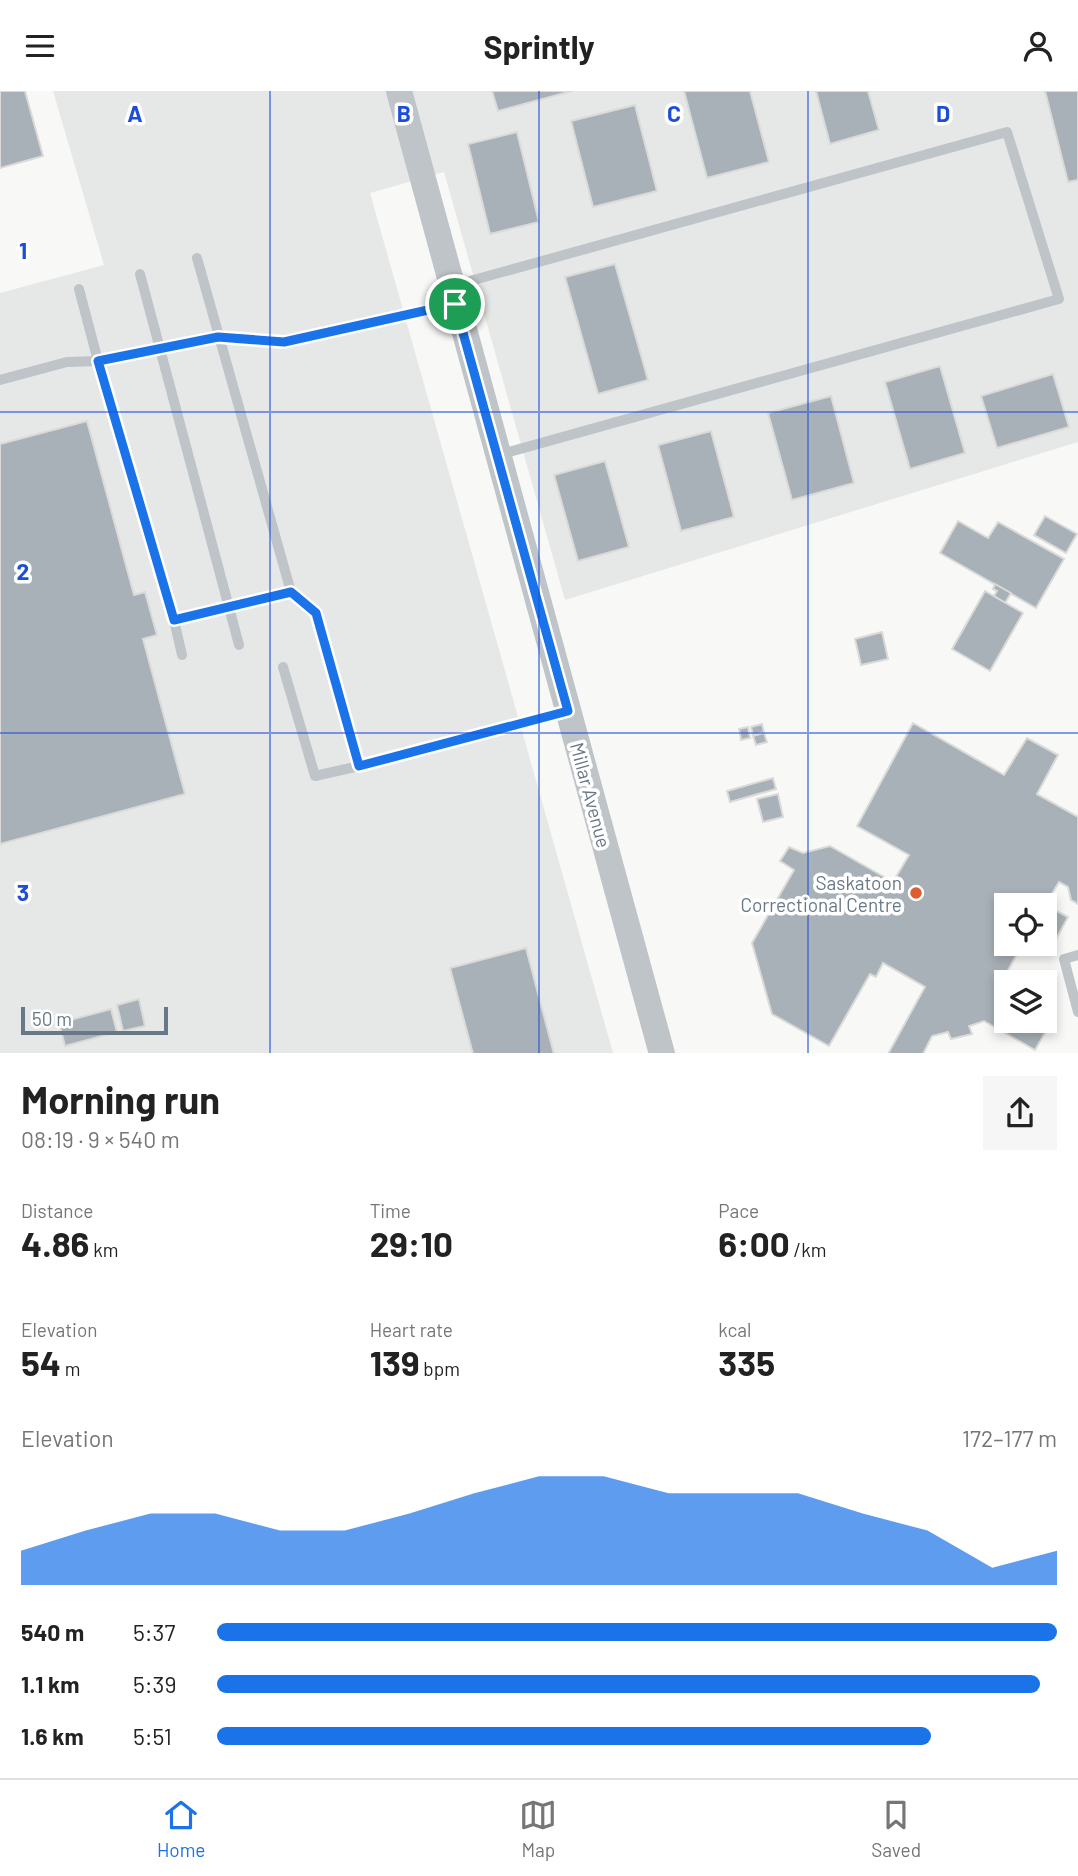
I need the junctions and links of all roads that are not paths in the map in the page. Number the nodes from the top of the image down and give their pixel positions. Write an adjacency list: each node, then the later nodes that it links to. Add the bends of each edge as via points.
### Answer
1 (399, 91): 5 (street, Millar Avenue)
2 (197, 258): 6 (lane)
3 (140, 274): 7 (lane)
4 (79, 289): 8 (lane)
5 (454, 295): 6 (lane, via 284,342); 10 (street, Millar Avenue); 10 (lane, via 1007,132 1059,299)
6 (218, 337): 7 (lane); 11 (lane)
7 (162, 347): 8 (lane); 12 (lane)
8 (98, 361): 9 (lane, via 67,362); 13 (lane)
9 (0, 380)
10 (498, 455): 17 (street, Millar Avenue)
11 (291, 592): 12 (lane); 18 (lane, via 316,613)
12 (230, 605): 13 (lane); 14 (lane)
13 (174, 620): 15 (lane)
14 (239, 645)
15 (182, 655)
16 (283, 667): 18 (lane, via 315,776)
17 (568, 711): 18 (lane); 21 (street, Millar Avenue)
18 (359, 766)
19 (1078, 955): 20 (lane, via 1065,959)
20 (1078, 1011)
21 (662, 1053)

